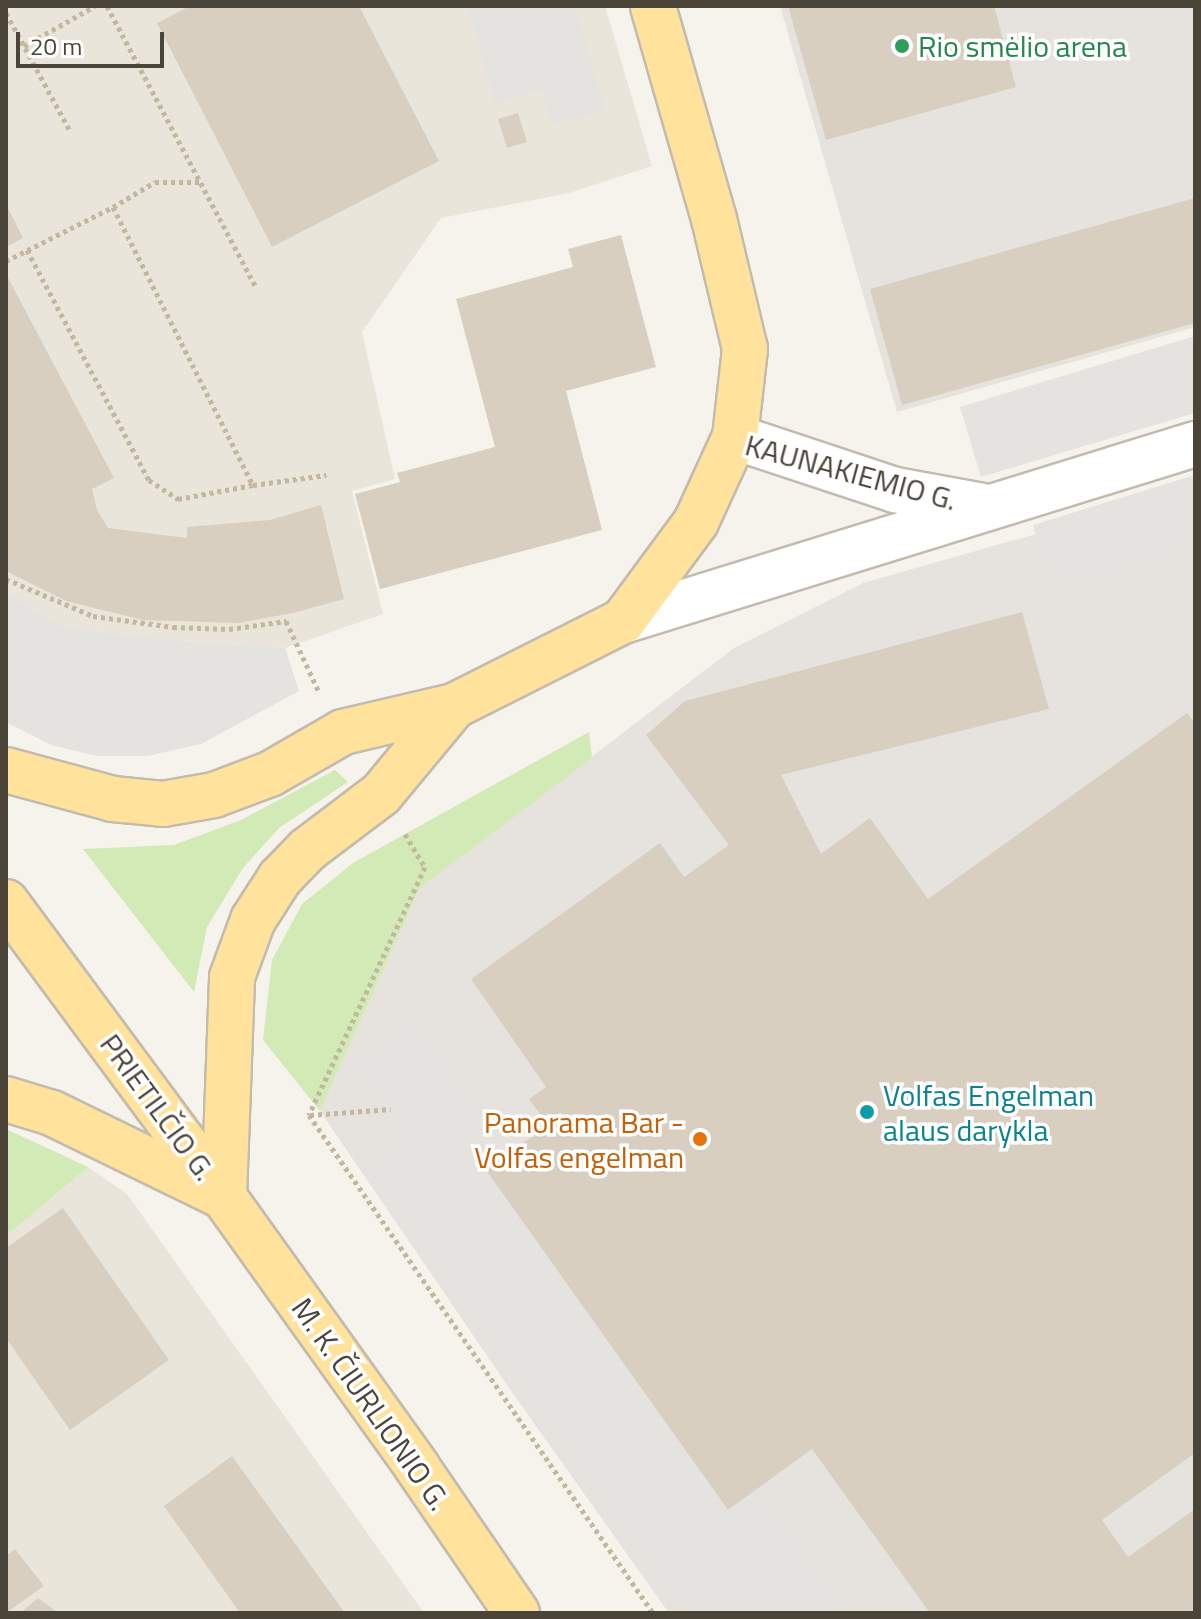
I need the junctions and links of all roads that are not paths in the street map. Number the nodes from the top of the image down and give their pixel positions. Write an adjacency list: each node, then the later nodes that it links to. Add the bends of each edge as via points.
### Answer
1 (653, 6): 2 (main road, via 745,349)
2 (735, 437): 4 (street, KAUNAKIEMIO G., via 895,490); 5 (main road, KAUNAKIEMIO G., via 696,522)
3 (1195, 444): 4 (street, KAUNAKIEMIO G.)
4 (989, 507): 5 (street, KAUNAKIEMIO G.)
5 (623, 621): 6 (main road, KAUNAKIEMIO G.)
6 (454, 706): 7 (main road, KAUNAKIEMIO G., via 343,732 270,774 214,795 163,804 113,799); 10 (main road, KAUNAKIEMIO G., via 381,794 307,850 280,878 253,920 232,977)
7 (6, 770)
8 (6, 902): 10 (main road, PRIETILČIO G.)
9 (6, 1099): 10 (main road, PRIETILČIO G., via 52,1113)
10 (224, 1197): 11 (main road, M. K. ČIURLIONIO G.)
11 (517, 1613)

